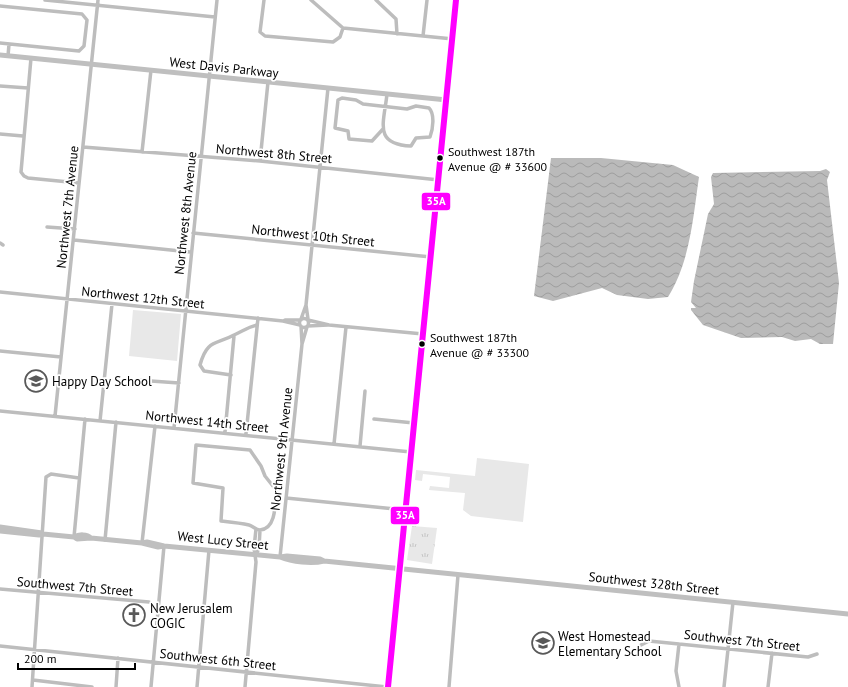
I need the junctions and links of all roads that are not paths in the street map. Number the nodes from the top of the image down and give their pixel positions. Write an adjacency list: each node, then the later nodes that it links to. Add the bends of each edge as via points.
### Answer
1 (2, 0): 12 (street)
2 (45, 0): 10 (street)
3 (98, 0): 11 (street, Northwest 7th Avenue)
4 (217, 0): 14 (street, Northwest 8th Avenue)
5 (264, 0): 15 (street, via 260,32 265,36 333,42 338,40)
6 (311, 0): 15 (street)
7 (376, 0): 16 (street, via 396,19)
8 (427, 0): 17 (street)
9 (456, 0): 18 (street)
10 (75, 3): 11 (street); 13 (street)
11 (98, 5): 14 (street); 24 (street, Northwest 7th Avenue)
12 (1, 6): 13 (street)
13 (74, 13): 20 (street, via 87,18 84,46 81,51)
14 (215, 17): 26 (street, Northwest 8th Avenue)
15 (343, 28): 16 (street)
16 (397, 34): 17 (street)
17 (423, 36): 18 (street)
18 (453, 39): 32 (street)
19 (0, 44): 20 (street)
20 (9, 44): 22 (street)
21 (0, 55): 22 (street, West Davis Parkway)
22 (8, 56): 23 (street, West Davis Parkway)
23 (31, 58): 24 (street, West Davis Parkway); 29 (street)
24 (91, 65): 25 (street, West Davis Parkway); 37 (street, Northwest 7th Avenue)
25 (150, 70): 26 (street, West Davis Parkway); 38 (street)
26 (210, 76): 27 (street, West Davis Parkway); 39 (street, Northwest 8th Avenue)
27 (268, 82): 30 (street, West Davis Parkway); 40 (street)
28 (0, 86): 29 (street)
29 (28, 88): 36 (street)
30 (328, 88): 31 (street, West Davis Parkway); 41 (street)
31 (387, 94): 32 (street, West Davis Parkway); 33 (street)
32 (446, 100): 42 (street)
33 (385, 106): 34 (street); 34 (street, via 429,108 433,118 430,137 416,138 411,146 393,144 387,139); 34 (street, via 363,104 342,98 338,103 335,128 348,131 349,139 372,141)
34 (383, 129)
35 (0, 134): 36 (street)
36 (23, 136): 43 (street, via 20,167 22,174 29,178)
37 (83, 147): 38 (street, Northwest 8th Street); 43 (street, Northwest 7th Avenue)
38 (142, 152): 39 (street, Northwest 8th Street)
39 (201, 157): 40 (street, Northwest 8th Street); 46 (street, Northwest 8th Avenue)
40 (260, 161): 41 (street, Northwest 8th Street)
41 (320, 167): 42 (street, Northwest 8th Street); 48 (street)
42 (439, 180): 50 (street)
43 (80, 183): 45 (street, Northwest 7th Avenue)
44 (47, 227): 45 (street)
45 (75, 229): 47 (street, Northwest 7th Avenue)
46 (193, 233): 48 (street, Northwest 10th Street); 49 (street, Northwest 8th Avenue)
47 (74, 240): 49 (street); 52 (street, Northwest 7th Avenue)
48 (312, 245): 50 (street, Northwest 10th Street); 54 (street)
49 (190, 252): 55 (street, Northwest 8th Avenue)
50 (431, 257): 65 (street)
51 (0, 292): 52 (street, Northwest 12th Street)
52 (68, 299): 53 (street, Northwest 12th Street); 69 (street, Northwest 7th Avenue)
53 (112, 304): 55 (street, Northwest 12th Street); 78 (street)
54 (306, 305): 57 (street); 58 (street)
55 (185, 311): 56 (street, Northwest 12th Street); 72 (street, Northwest 8th Avenue)
56 (258, 318): 59 (street, Northwest 12th Street); 60 (street)
57 (301, 319): 58 (street, Northwest 12th Street); 59 (street, Northwest 12th Street); 62 (street, Northwest 9th Avenue)
58 (308, 320): 61 (street); 63 (street, Northwest 9th Avenue)
59 (283, 321): 62 (street, Northwest 12th Street)
60 (257, 325): 66 (street, via 248,327); 84 (street)
61 (329, 325): 63 (street); 64 (street)
62 (301, 326): 63 (street, Northwest 12th Street); 67 (street, Northwest 9th Avenue)
63 (307, 326): 67 (street, Northwest 9th Avenue)
64 (346, 327): 65 (street); 86 (street)
65 (423, 334): 80 (street)
66 (234, 336): 70 (street); 70 (street, via 217,341 209,347 200,365 204,371)
67 (302, 344): 85 (street, Northwest 9th Avenue)
68 (0, 351): 69 (street)
69 (61, 357): 75 (street, Northwest 7th Avenue)
70 (231, 375): 83 (street)
71 (137, 380): 72 (street)
72 (179, 383): 82 (street, Northwest 8th Avenue)
73 (365, 391): 87 (street)
74 (0, 411): 75 (street, Northwest 14th Street)
75 (55, 416): 76 (street, Northwest 14th Street)
76 (85, 419): 78 (street, Northwest 14th Street); 89 (street)
77 (374, 419): 80 (street)
78 (100, 421): 79 (street, Northwest 14th Street)
79 (116, 422): 81 (street, Northwest 14th Street); 98 (street)
80 (414, 422): 88 (street)
81 (154, 426): 82 (street, Northwest 14th Street); 99 (street)
82 (174, 428): 83 (street, Northwest 14th Street)
83 (225, 432): 84 (street, Northwest 14th Street)
84 (246, 434): 85 (street, Northwest 14th Street)
85 (292, 440): 86 (street, Northwest 14th Street); 90 (street, Northwest 9th Avenue)
86 (334, 444): 87 (street, Northwest 14th Street)
87 (360, 446): 88 (street, Northwest 14th Street)
88 (411, 452): 91 (street)
89 (80, 478): 96 (street, via 47,475); 97 (street)
90 (286, 498): 91 (street); 103 (street, Northwest 9th Avenue)
91 (405, 510): 104 (street)
92 (0, 527): 96 (street)
93 (256, 529): 94 (street); 94 (street, via 251,525 221,521 223,488 193,483 196,445 250,450 276,490 272,523); 102 (street)
94 (260, 530): 102 (street)
95 (0, 531): 96 (street)
96 (43, 534): 97 (street, West Lucy Street); 107 (street)
97 (74, 537): 98 (street, West Lucy Street)
98 (105, 540): 99 (street, West Lucy Street)
99 (142, 544): 100 (street, West Lucy Street)
100 (164, 546): 101 (street, West Lucy Street); 119 (street)
101 (210, 550): 102 (street, West Lucy Street); 120 (street)
102 (256, 555): 103 (street, West Lucy Street); 121 (street)
103 (280, 557): 104 (street, West Lucy Street, via 286,560 318,563 324,561)
104 (399, 569): 105 (street, Southwest 328th Street); 129 (street)
105 (458, 574): 109 (street, Southwest 328th Street); 130 (street)
106 (0, 589): 107 (street, Southwest 7th Street)
107 (38, 592): 108 (street, Southwest 7th Street); 114 (street)
108 (149, 602)
109 (733, 602): 110 (street, Southwest 328th Street); 115 (street)
110 (848, 614)
111 (679, 644): 112 (street, Southwest 7th Street, via 649,641); 115 (street, Southwest 7th Street); 131 (street, via 676,671)
112 (641, 645)
113 (0, 646): 114 (street, Southwest 6th Street)
114 (34, 649): 118 (street, Southwest 6th Street); 122 (street)
115 (728, 649): 116 (street, Southwest 7th Street); 132 (street)
116 (772, 653): 117 (street, Southwest 7th Street, via 808,657); 133 (street)
117 (817, 654)
118 (118, 658): 119 (street, Southwest 6th Street); 125 (street)
119 (153, 661): 120 (street, Southwest 6th Street); 126 (street)
120 (199, 666): 121 (street, Southwest 6th Street); 127 (street)
121 (246, 672): 128 (street); 129 (street, Southwest 6th Street)
122 (33, 680): 123 (street); 124 (street)
123 (32, 687)
124 (92, 687)
125 (116, 687)
126 (150, 687)
127 (197, 687)
128 (245, 687)
129 (387, 687)
130 (449, 687)
131 (679, 687)
132 (724, 687)
133 (768, 687)

